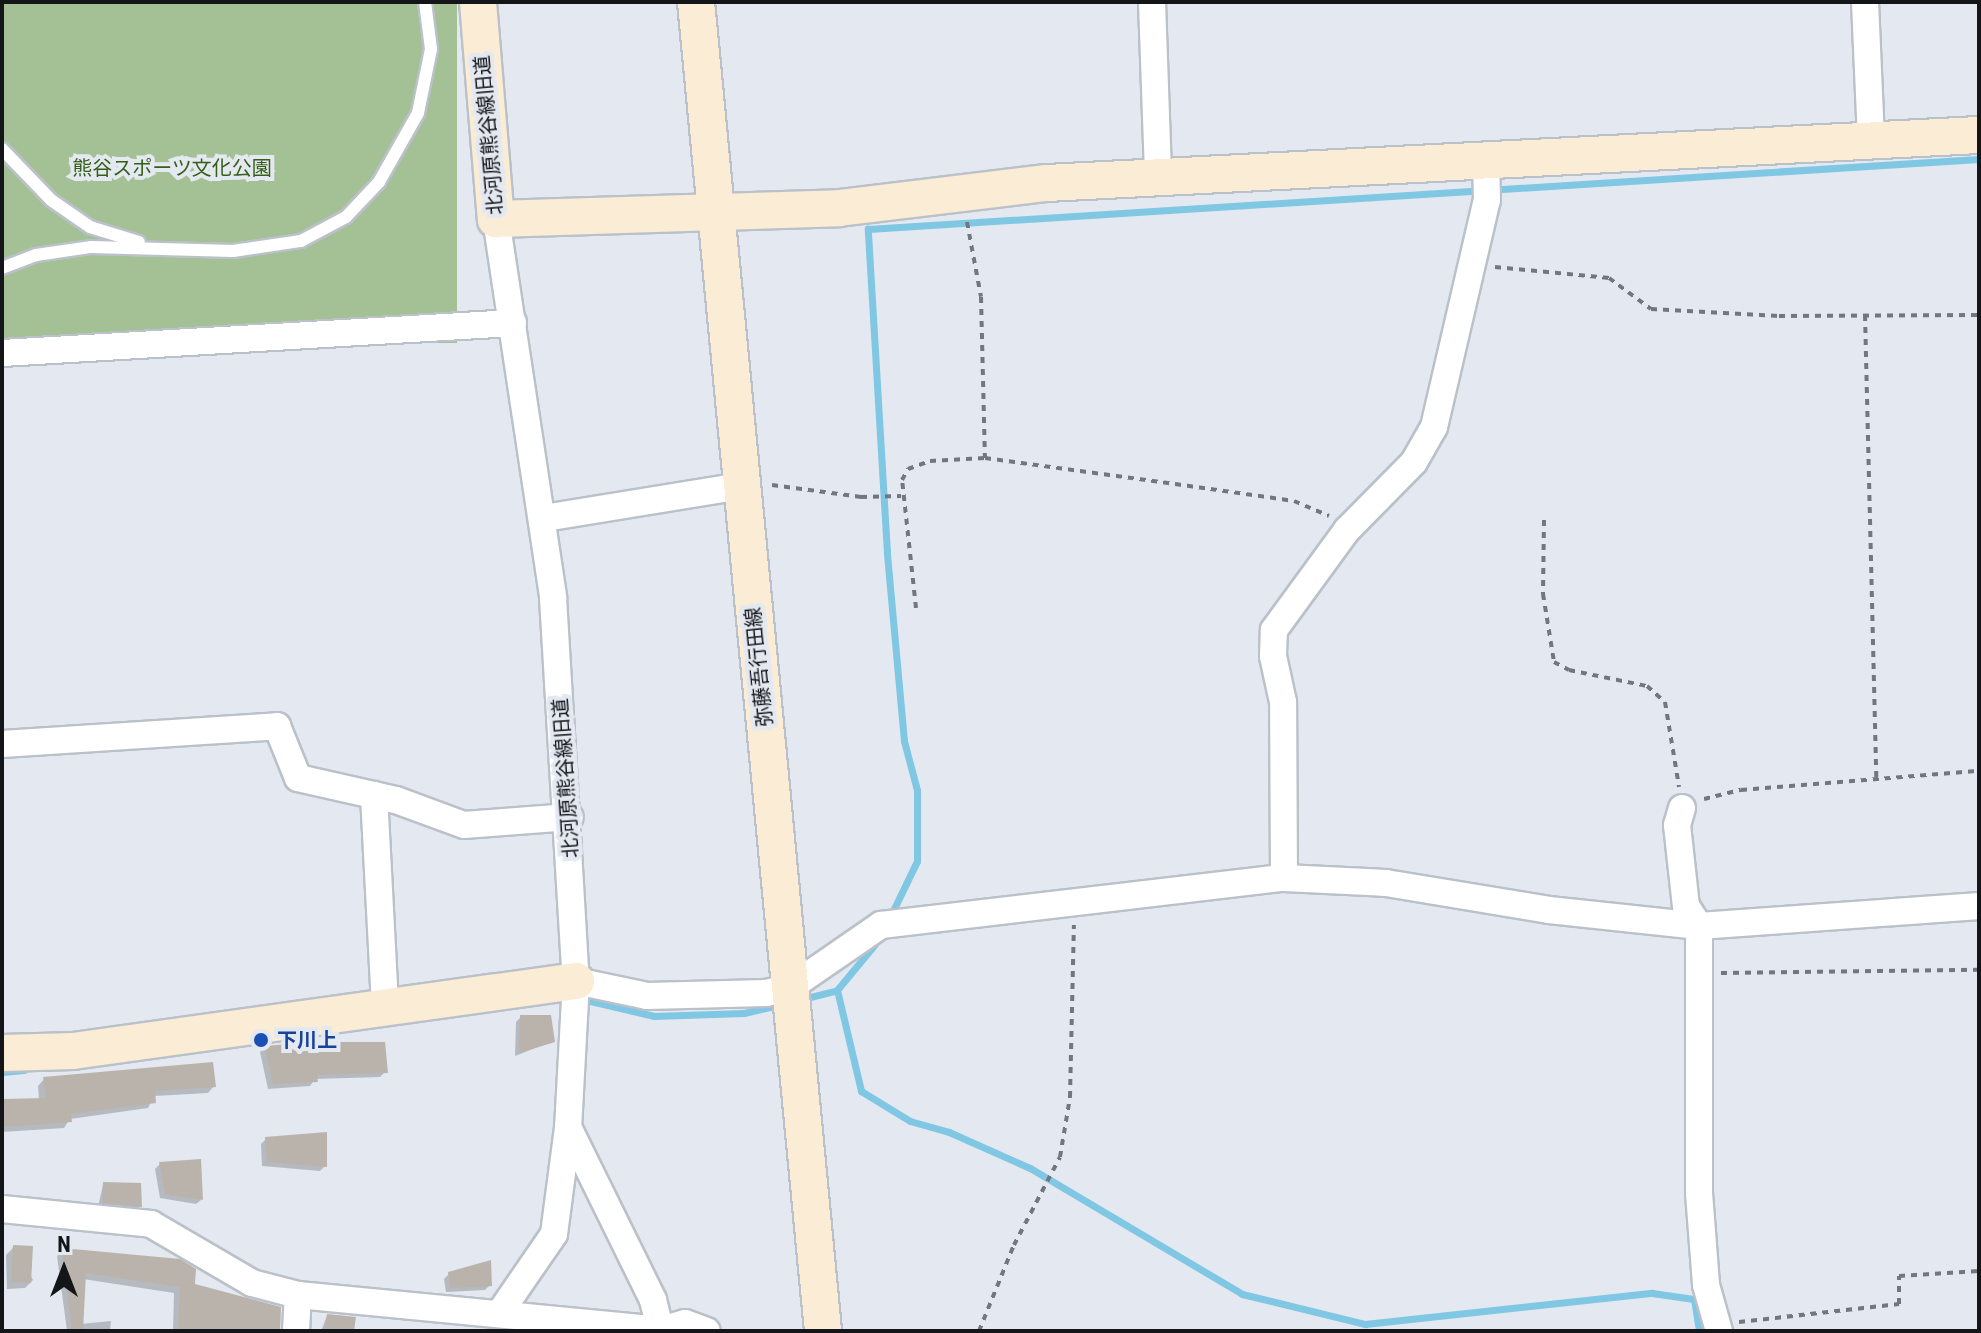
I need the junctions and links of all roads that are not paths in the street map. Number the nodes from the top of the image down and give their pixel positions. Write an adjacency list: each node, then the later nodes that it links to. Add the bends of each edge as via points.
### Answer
1 (425, 2): 13 (lane, via 431,49 418,113 379,182 346,217 301,241 233,251)
2 (478, 2): 12 (street, 北河原熊谷線旧道)
3 (696, 2): 11 (street, 弥藤吾行田線)
4 (1152, 2): 10 (street)
5 (1865, 2): 7 (street)
6 (1979, 135): 7 (street)
7 (1871, 140): 9 (street)
8 (2, 149): 13 (lane, via 51,200 90,227)
9 (1486, 159): 10 (street); 23 (street, via 1487,200 1434,427 1414,462 1347,530 1274,630 1273,656 1283,702)
10 (1158, 178): 11 (street)
11 (717, 214): 12 (street); 17 (street, 弥藤吾行田線)
12 (496, 219): 15 (street, 北河原熊谷線旧道)
13 (147, 245): 14 (lane, via 36,255)
14 (2, 268)
15 (513, 323): 16 (street); 18 (street, 北河原熊谷線旧道)
16 (2, 353)
17 (741, 486): 18 (street); 27 (street, 弥藤吾行田線)
18 (544, 518): 22 (street, 北河原熊谷線旧道)
19 (2, 744): 20 (street, via 277,726 298,778)
20 (374, 795): 22 (street, via 464,825); 28 (street)
21 (1682, 808): 25 (street, via 1677,825 1686,906)
22 (570, 817): 26 (street, 北河原熊谷線旧道)
23 (1284, 878): 25 (street, via 1386,883 1549,910); 27 (street, via 881,925)
24 (1979, 906): 25 (street)
25 (1699, 926): 34 (street, via 1699,1193 1706,1285)
26 (576, 981): 27 (street, via 647,996 766,993); 28 (street); 30 (street, 北河原熊谷線旧道)
27 (791, 987): 38 (street, 弥藤吾行田線)
28 (385, 1008): 29 (street, via 73,1051)
29 (2, 1053)
30 (568, 1127): 33 (street, 北河原熊谷線旧道, via 554,1234); 35 (street, via 653,1300)
31 (2, 1209): 32 (street, via 151,1224 252,1283)
32 (298, 1295): 33 (street); 36 (street)
33 (499, 1314): 35 (street)
34 (1718, 1328)
35 (661, 1330): 37 (street, via 685,1323)
36 (296, 1331)
37 (707, 1331)
38 (823, 1331)

